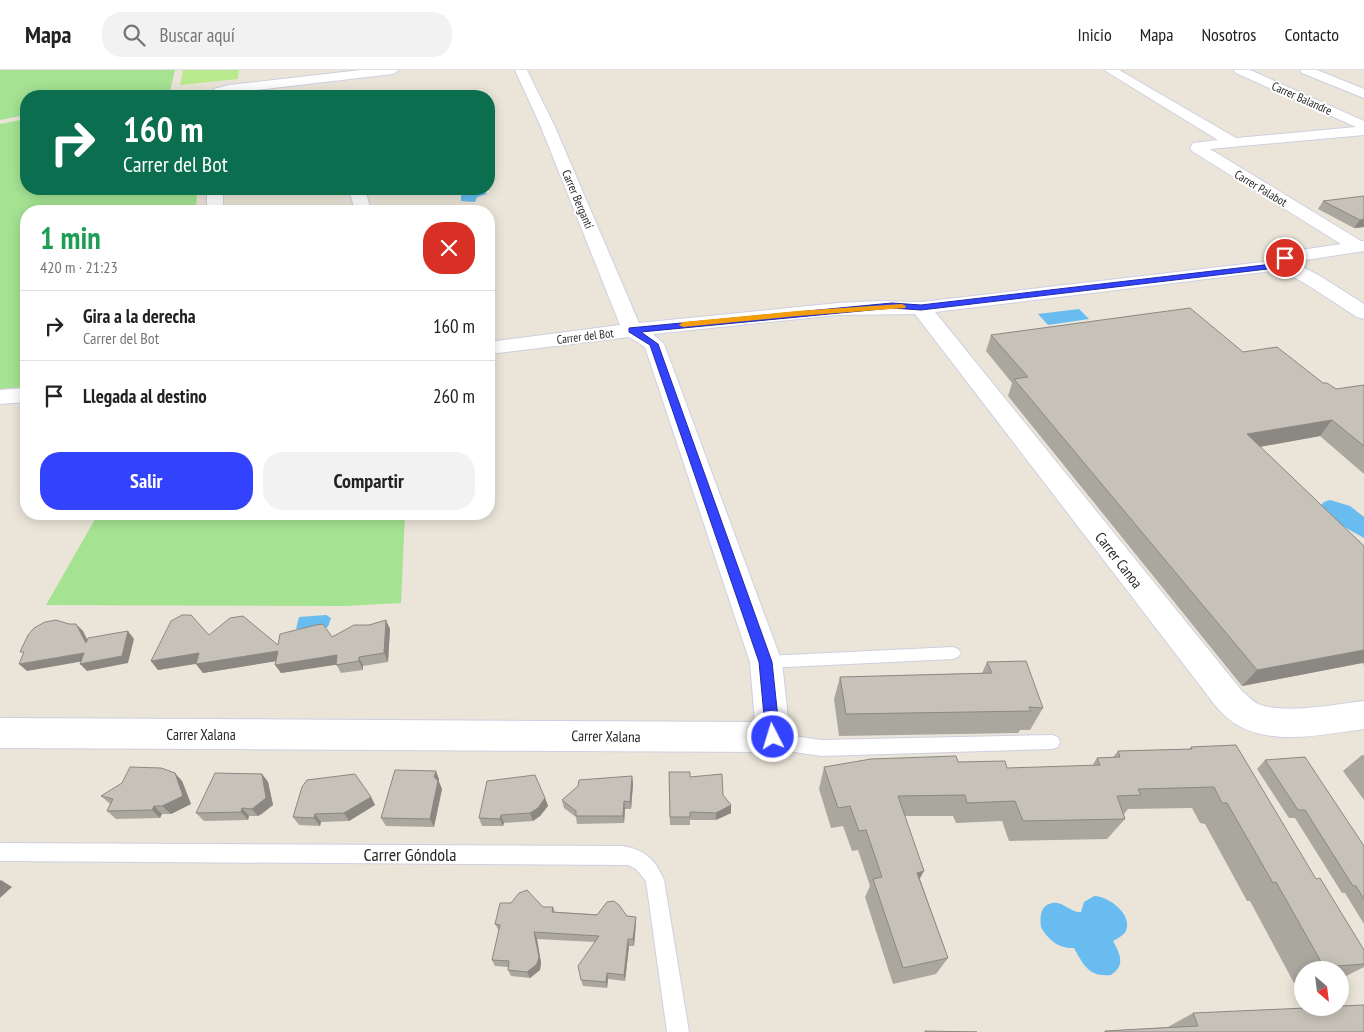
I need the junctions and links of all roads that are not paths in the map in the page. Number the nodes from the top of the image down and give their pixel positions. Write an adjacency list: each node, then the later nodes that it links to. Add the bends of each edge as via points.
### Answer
1 (392, 70): 6 (street, via 328,82)
2 (521, 70): 15 (street, Carrer Bergantí)
3 (1110, 70): 10 (street)
4 (1240, 70): 8 (street, Carrer Balandre)
5 (1306, 70): 7 (street)
6 (226, 90)
7 (1364, 94)
8 (1364, 126)
9 (1364, 130): 10 (street, Carrer Palabot)
10 (1234, 143): 11 (street, Carrer Palabot, via 1197,148)
11 (1361, 246): 12 (street, Carrer del Bot, via 1288,257)
12 (1281, 263): 13 (street, Carrer del Bot); 14 (street)
13 (921, 308): 15 (street, Carrer del Bot, via 892,306); 21 (street, Carrer Canoa, via 1235,706 1250,716 1272,723)
14 (1364, 313)
15 (632, 330): 16 (street, Carrer del Bot); 20 (street, via 654,344)
16 (495, 347)
17 (20, 395): 18 (street)
18 (0, 397)
19 (953, 652): 20 (lane)
20 (766, 662): 23 (street)
21 (1364, 715)
22 (0, 733): 23 (street, Carrer Xalana)
23 (773, 737): 24 (lane, via 821,748)
24 (1052, 742)
25 (0, 852): 26 (lane, Carrer Góndola, via 636,856 651,870 655,880)
26 (678, 1032)

